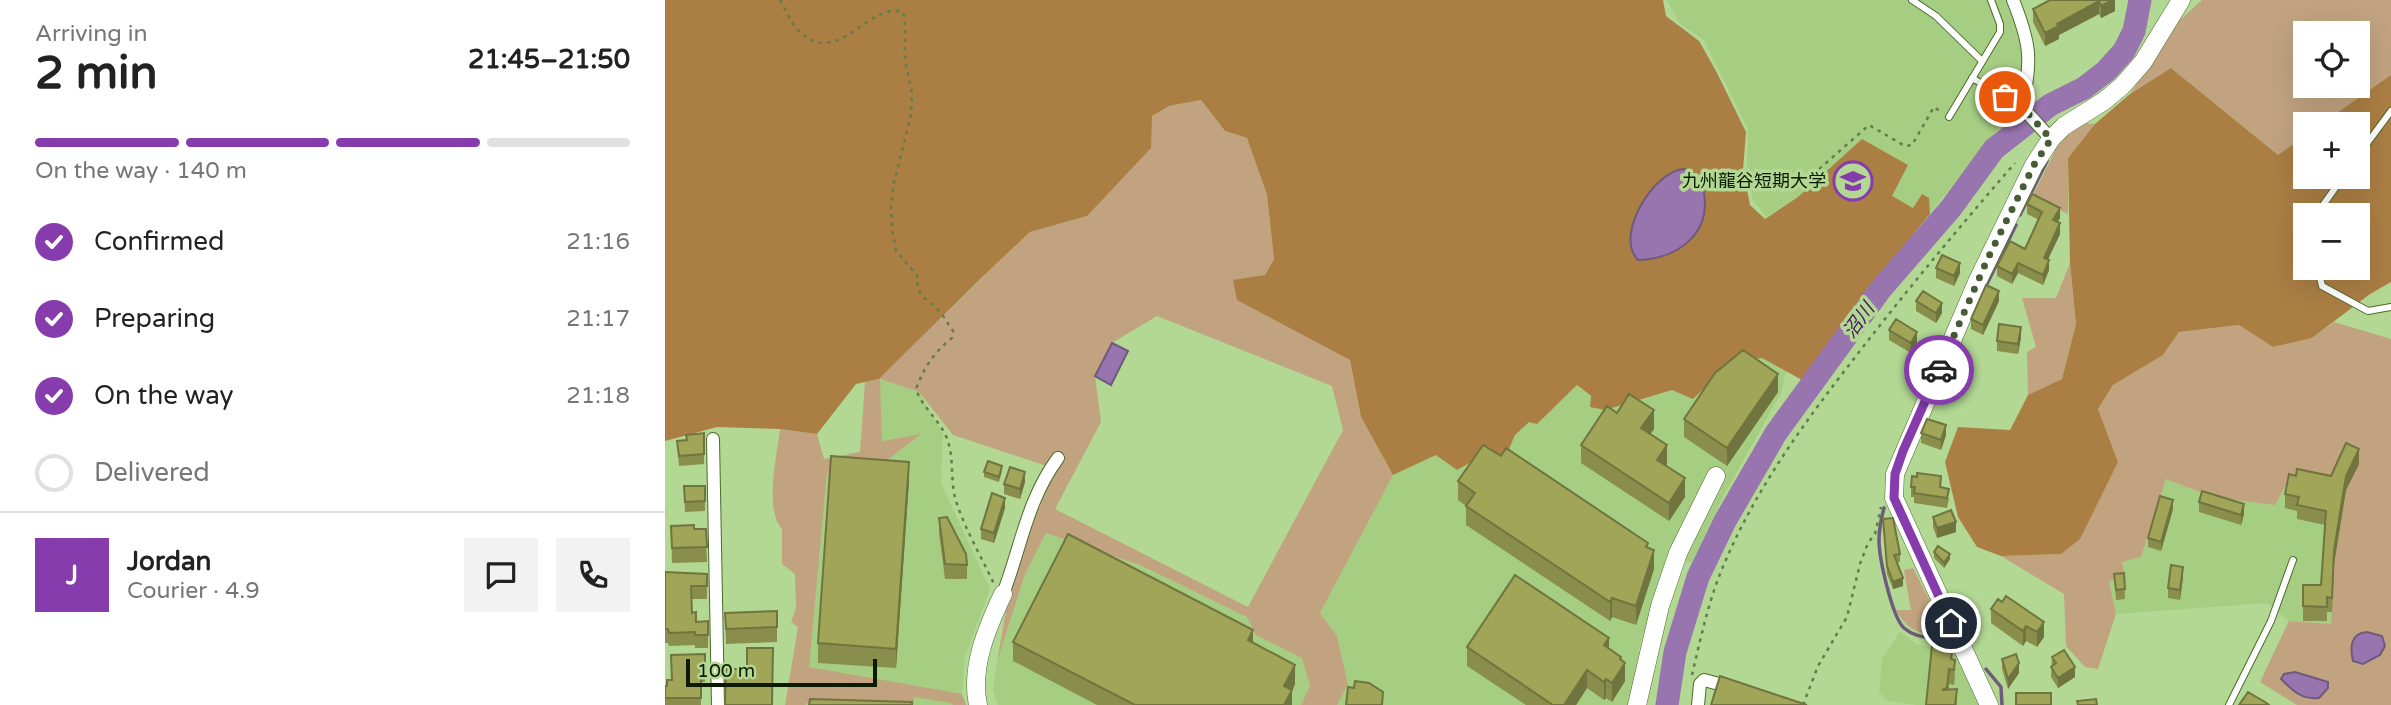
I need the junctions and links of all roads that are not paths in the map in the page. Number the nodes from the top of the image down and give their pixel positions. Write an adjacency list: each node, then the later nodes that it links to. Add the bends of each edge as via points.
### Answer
1 (1912, 0): 5 (lane, via 1936,16)
2 (1991, 0): 5 (lane, via 2000,32)
3 (2013, 0): 7 (street, via 2030,60)
4 (2181, 0): 10 (street, via 2143,62 2122,86)
5 (1982, 61): 6 (lane)
6 (1972, 78): 7 (lane); 9 (lane)
7 (2022, 107): 10 (street)
8 (2391, 111): 11 (lane)
9 (1949, 117)
10 (2047, 136): 24 (street, via 1977,282 1895,474 1894,498)
11 (2370, 139)
12 (2321, 280): 13 (lane, via 2322,286 2368,311)
13 (2391, 307)
14 (713, 439): 20 (street)
15 (1058, 458): 18 (street, via 1044,476 1030,510)
16 (1716, 477): 22 (street, via 1678,554 1660,606)
17 (2293, 560): 25 (lane, via 2271,621)
18 (1003, 594): 21 (street, via 982,646 975,692)
19 (1748, 692): 23 (street, via 1704,680)
20 (718, 705)
21 (978, 705)
22 (1637, 705)
23 (1698, 705)
24 (1989, 705)
25 (2229, 705)

